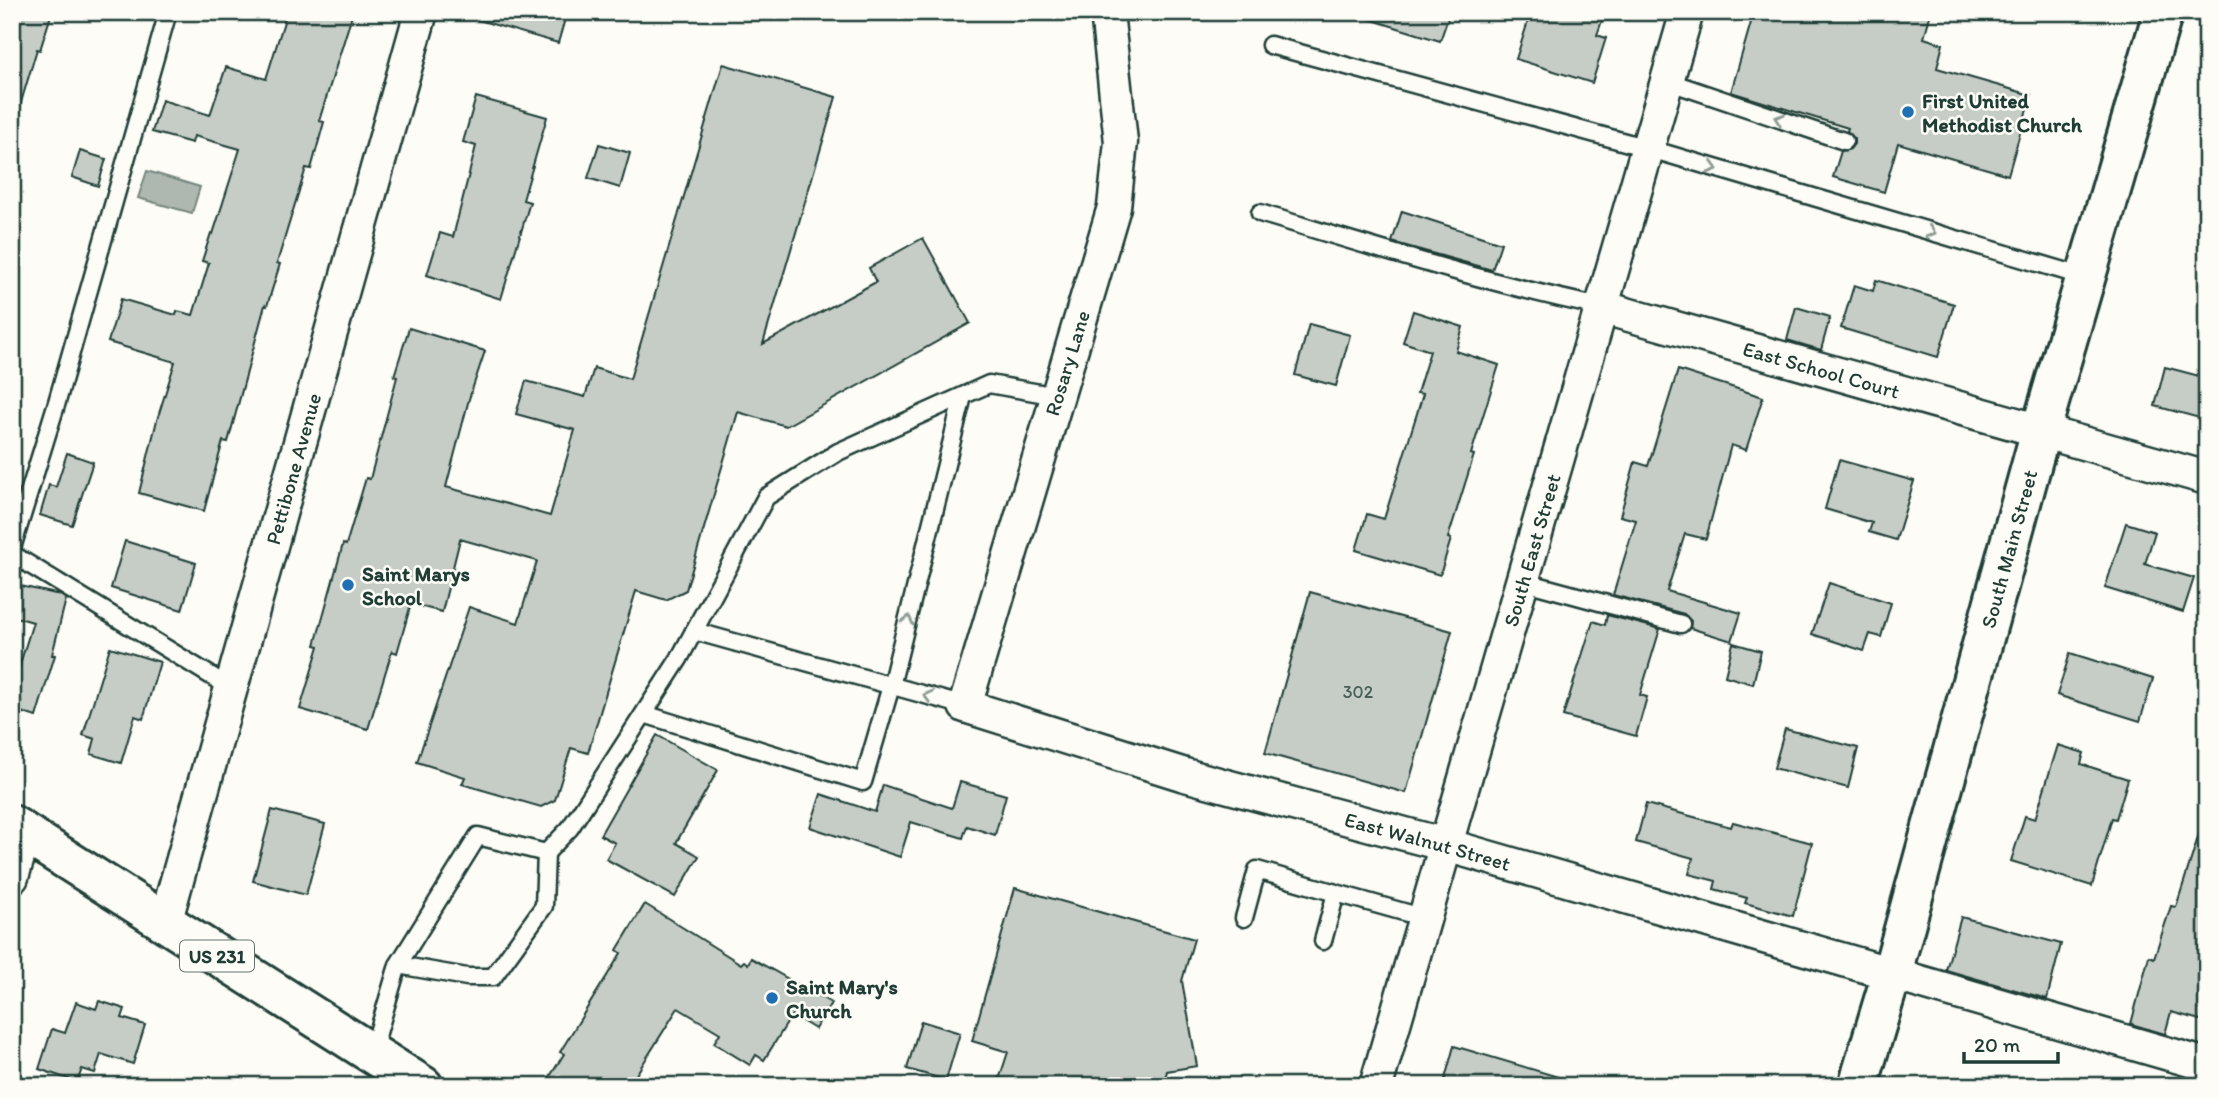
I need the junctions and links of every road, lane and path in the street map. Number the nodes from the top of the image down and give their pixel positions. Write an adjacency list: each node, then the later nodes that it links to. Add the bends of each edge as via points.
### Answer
1 (168, 12): 17 (lane)
2 (421, 12): 23 (street, Pettibone Avenue)
3 (1107, 12): 14 (street, Rosary Lane, via 1121,142 1114,206)
4 (1687, 12): 7 (street, South East Street)
5 (2163, 12): 11 (street, South Main Street)
6 (1270, 45): 9 (lane)
7 (1667, 81): 8 (lane, one-way to 7); 9 (street, South East Street)
8 (1844, 141)
9 (1647, 148): 11 (lane, one-way to 11); 12 (street, South East Street)
10 (1259, 213): 12 (lane, via 1463,274)
11 (2086, 277): 15 (street, South Main Street)
12 (1601, 307): 15 (street, East School Court); 19 (street, South East Street)
13 (963, 396): 14 (lane, via 989,384); 21 (lane, via 838,452 766,497); 22 (lane, one-way to 13)
14 (1057, 396): 24 (street, Rosary Lane)
15 (2041, 430): 16 (street, East School Court); 36 (street, South Main Street)
16 (2207, 478)
17 (12, 548)
18 (12, 554): 23 (lane)
19 (1522, 581): 20 (lane); 27 (street, South East Street)
20 (1681, 624)
21 (694, 631): 22 (lane); 25 (lane)
22 (891, 686): 24 (lane, one-way to 22); 25 (lane, via 863,782)
23 (231, 688): 33 (street, Pettibone Avenue)
24 (965, 706): 27 (street, East Walnut Street, via 1185,775)
25 (643, 714): 28 (lane, via 570,828)
26 (19, 829): 29 (street); 33 (street, US 231)
27 (1446, 845): 31 (street, South East Street); 36 (street, East Walnut Street)
28 (546, 853): 35 (lane, via 478,836); 35 (lane, via 544,906 493,977)
29 (12, 877)
30 (1336, 893): 31 (lane); 32 (lane, via 1257,870); 34 (lane)
31 (1424, 918): 40 (street, South East Street)
32 (1244, 919)
33 (165, 923): 37 (street, US 231)
34 (1323, 941)
35 (398, 965): 37 (lane)
36 (1892, 973): 38 (street, East Walnut Street); 41 (street, South Main Street)
37 (372, 1053): 39 (street, US 231)
38 (2207, 1065)
39 (423, 1086)
40 (1376, 1086)
41 (1858, 1086)

